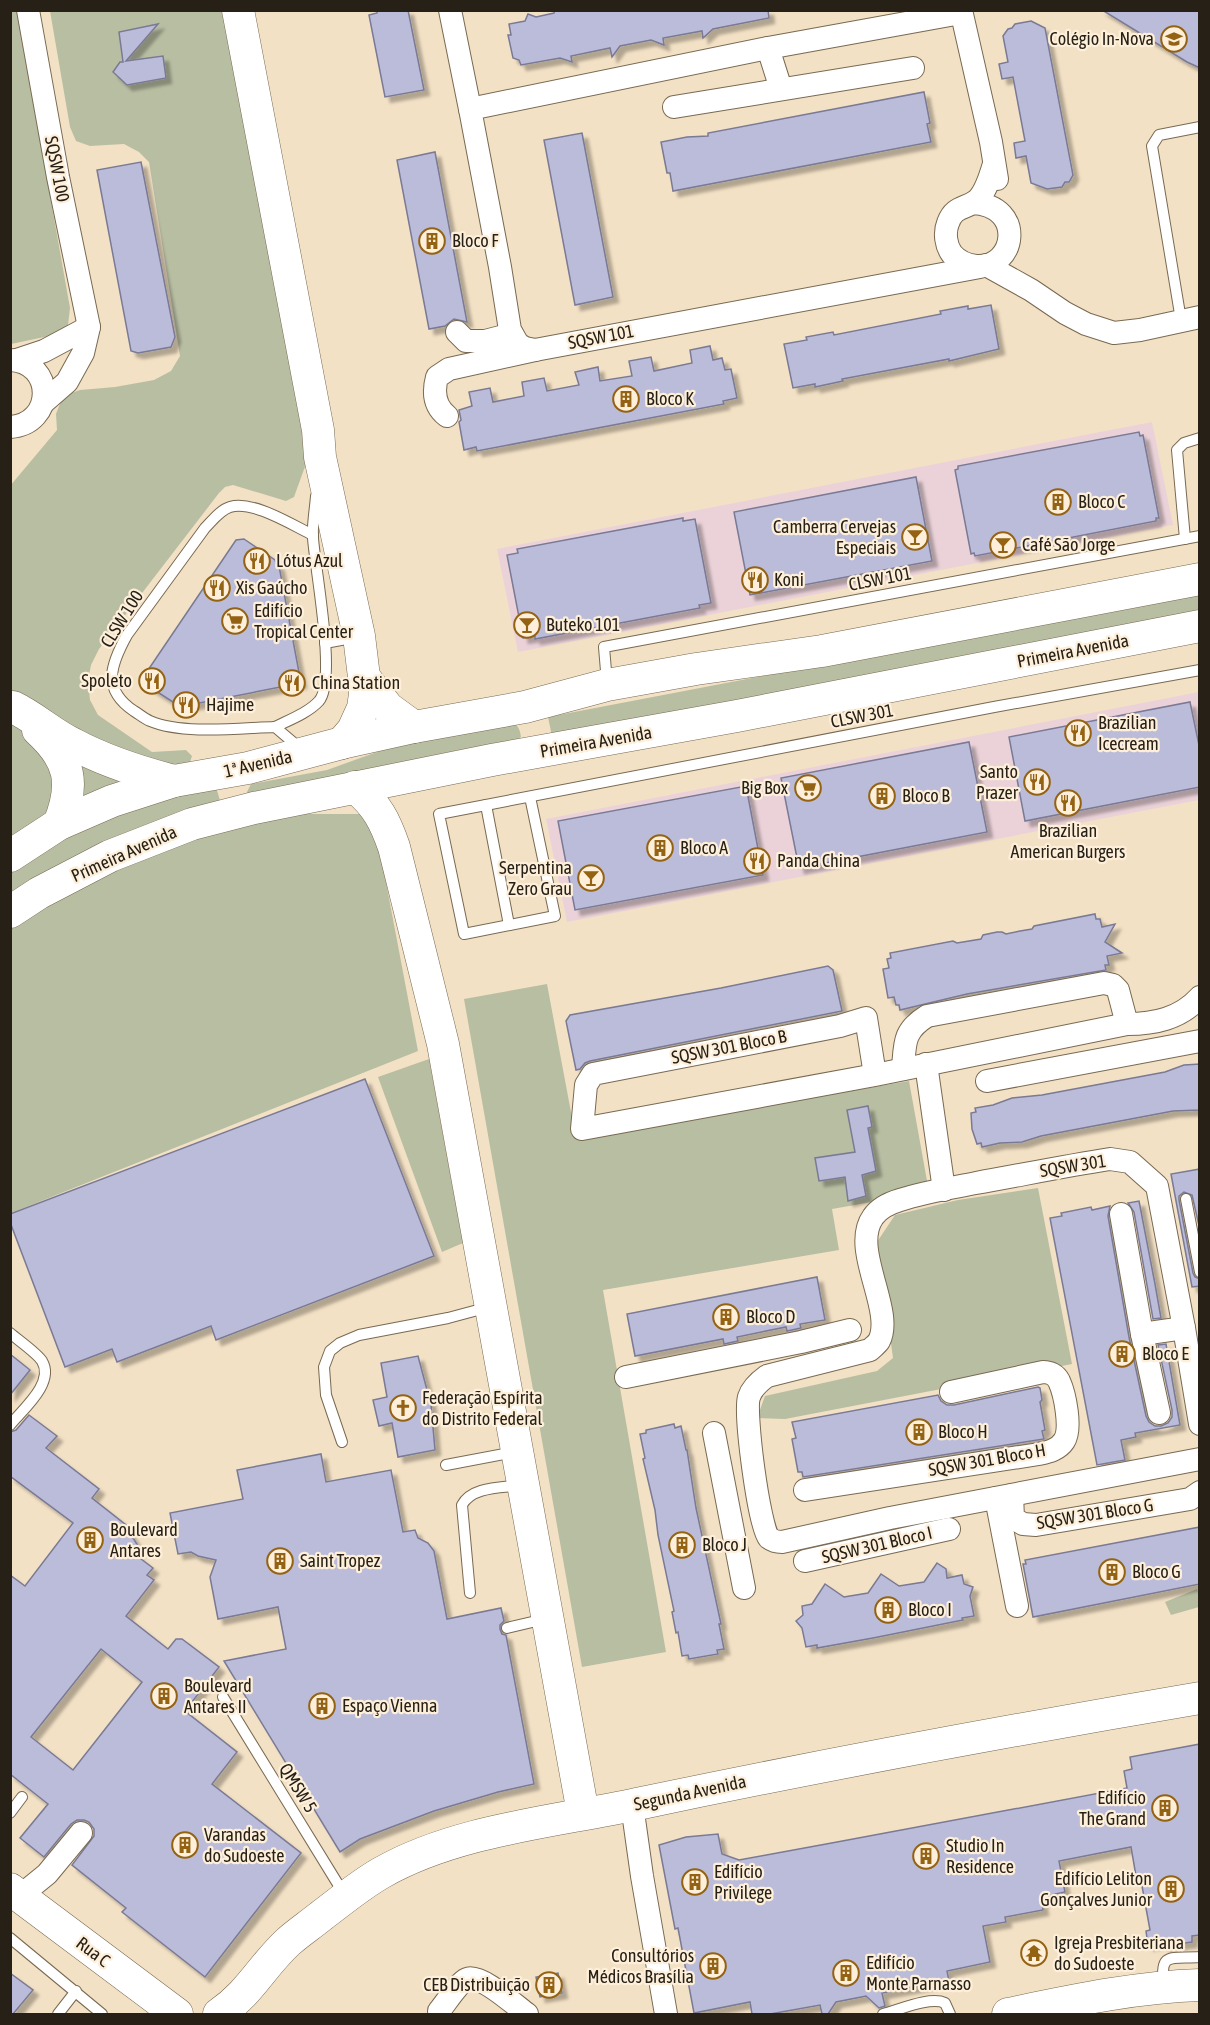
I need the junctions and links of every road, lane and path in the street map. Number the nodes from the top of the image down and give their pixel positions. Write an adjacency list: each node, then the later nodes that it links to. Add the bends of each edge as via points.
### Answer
1 (28, 10): 20 (street, SQSW 100)
2 (238, 10): 30 (street)
3 (450, 10): 9 (street)
4 (961, 12): 5 (street); 11 (street)
5 (768, 48): 7 (street); 9 (street)
6 (913, 68): 7 (street)
7 (781, 89): 8 (street)
8 (674, 107)
9 (470, 110): 22 (street)
10 (1200, 127): 19 (lane, via 1159,135 1152,146)
11 (994, 164): 12 (street, via 987,185); 13 (street)
12 (973, 203): 13 (street, via 994,207); 14 (street, via 954,213 948,222)
13 (1002, 214): 15 (street, via 1010,232)
14 (947, 244): 16 (street, via 960,261); 17 (street)
15 (1007, 246): 16 (street, via 999,258); 18 (street)
16 (983, 266): 17 (street, SQSW 101); 18 (street)
17 (922, 277): 23 (street, SQSW 101)
18 (1031, 290): 19 (street, via 1086,324 1114,333)
19 (1194, 317)
20 (89, 327): 24 (street, via 44,351); 25 (street, SQSW 100, via 83,353 67,382)
21 (457, 332): 22 (street, via 466,341)
22 (512, 334): 23 (street, via 518,344)
23 (535, 350): 26 (street, SQSW 101, via 449,369 437,377 435,398 440,411)
24 (14, 360): 25 (street, via 28,364 42,380 45,391)
25 (38, 411): 27 (street, via 23,425); 29 (street)
26 (447, 416)
27 (10, 427)
28 (1200, 438): 33 (lane, via 1177,450)
29 (10, 447)
30 (320, 457): 31 (lane, CLSW 100); 36 (street)
31 (313, 535): 37 (lane, CLSW 100); 43 (lane, CLSW 100, via 248,507 230,507 219,513 127,635 112,672 113,689 120,699 150,721 176,728)
32 (1200, 536): 33 (lane, CLSW 101)
33 (1185, 539): 40 (lane, CLSW 101, via 604,647)
34 (1200, 579): 40 (street, via 822,651)
35 (1200, 626): 47 (street, Primeira Avenida)
36 (359, 636): 37 (lane); 39 (street)
37 (325, 643): 43 (lane, CLSW 100, via 326,679 320,700)
38 (1200, 670): 52 (lane, CLSW 301)
39 (364, 677): 44 (street, via 388,708); 45 (street, via 363,708)
40 (608, 685): 42 (street)
41 (12, 706): 50 (street, via 100,757); 55 (street, via 44,735 67,770 70,785)
42 (525, 707): 44 (street); 47 (street, via 535,733 534,743)
43 (276, 727): 46 (lane)
44 (414, 727): 45 (street)
45 (342, 743): 46 (street, 1ª Avenida)
46 (306, 753): 48 (street, 1ª Avenida)
47 (526, 754): 49 (street, Primeira Avenida)
48 (248, 768): 50 (street, 1ª Avenida); 54 (street, via 239,790)
49 (420, 776): 51 (street, Primeira Avenida); 56 (street, via 401,804)
50 (174, 781): 55 (street)
51 (356, 787): 54 (street, Primeira Avenida); 56 (street, via 375,805)
52 (530, 797): 53 (lane, CLSW 301); 59 (lane, via 555,916)
53 (486, 805): 59 (lane); 59 (lane, CLSW 301, via 439,814 464,934)
54 (254, 808): 58 (street, Primeira Avenida, via 192,824 110,856)
55 (59, 824): 57 (street)
56 (394, 847): 73 (street, via 443,1044)
57 (10, 856)
58 (10, 912)
59 (509, 925)
60 (1200, 997): 61 (street, via 1174,1017)
61 (1126, 1024): 62 (street); 66 (street, via 1118,990 1113,984 1104,983 927,1016 906,1035)
62 (1057, 1038): 64 (street); 65 (street)
63 (1200, 1041): 65 (street)
64 (926, 1064): 66 (street); 69 (street)
65 (1066, 1066): 68 (street)
66 (903, 1069): 67 (street)
67 (875, 1074): 67 (street, SQSW 301 Bloco B, via 582,1129 586,1085 592,1074 866,1018)
68 (987, 1081)
69 (944, 1190): 74 (street, SQSW 301, via 1110,1159 1130,1162 1157,1186); 79 (street, SQSW 301, via 885,1206 868,1227 866,1241 882,1320 878,1342 870,1350)
70 (1186, 1199): 72 (lane)
71 (1121, 1214): 77 (street)
72 (1200, 1272)
73 (492, 1306): 86 (lane, via 359,1335 330,1351 324,1367 326,1395); 87 (street)
74 (1184, 1328): 77 (street); 83 (street, SQSW 301)
75 (850, 1330): 78 (street)
76 (10, 1333): 84 (lane, via 42,1361 45,1376 39,1390)
77 (1142, 1334): 82 (street)
78 (801, 1342): 79 (street); 80 (street)
79 (799, 1366): 91 (street, SQSW 301, via 767,1376 749,1396)
80 (626, 1377)
81 (951, 1392): 90 (street, SQSW 301 Bloco H, via 1049,1372 1059,1381 1067,1434 1053,1450)
82 (1159, 1413)
83 (1200, 1424)
84 (10, 1425)
85 (714, 1433): 92 (street)
86 (342, 1442)
87 (518, 1451): 89 (lane); 93 (street)
88 (1200, 1459): 96 (street, SQSW 301)
89 (446, 1465)
90 (944, 1468): 94 (street, SQSW 301 Bloco H); 97 (street)
91 (754, 1472): 92 (street); 98 (street, SQSW 301, via 764,1528 774,1541)
92 (723, 1479): 102 (street)
93 (524, 1485): 103 (lane, via 478,1491 465,1499 462,1505); 105 (street)
94 (806, 1490)
95 (1200, 1492): 96 (street, SQSW 301 Bloco G, via 1190,1499 1036,1525 1013,1518)
96 (1004, 1496): 97 (street, SQSW 301); 104 (street)
97 (953, 1506): 98 (street, SQSW 301)
98 (890, 1518): 100 (street)
99 (949, 1529): 100 (street, SQSW 301 Bloco I)
100 (895, 1541): 101 (street, SQSW 301 Bloco I)
101 (805, 1561)
102 (744, 1588)
103 (470, 1593)
104 (1017, 1606)
105 (548, 1618): 106 (lane); 112 (street)
106 (507, 1628)
107 (223, 1697): 115 (lane, QMSW 5)
108 (1200, 1698): 110 (street, Segunda Avenida)
109 (22, 1797): 111 (lane)
110 (632, 1805): 112 (street, Segunda Avenida); 127 (street)
111 (10, 1813)
112 (583, 1813): 115 (street, Segunda Avenida, via 465,1839 414,1856)
113 (81, 1833): 114 (street, via 47,1874)
114 (15, 1896): 125 (street, Rua C)
115 (346, 1897): 121 (street, Segunda Avenida, via 287,1942)
116 (10, 1938): 120 (lane)
117 (1200, 1957): 119 (lane, via 1164,1962)
118 (1200, 1985): 119 (street)
119 (1164, 1986): 130 (street)
120 (76, 1991): 123 (lane); 124 (lane)
121 (228, 2011)
122 (439, 2011): 126 (street, via 464,1980 471,1977 495,1989)
123 (58, 2014)
124 (102, 2014)
125 (179, 2014)
126 (527, 2014)
127 (666, 2014)
128 (883, 2014): 129 (lane, via 940,2000)
129 (950, 2014)
130 (1008, 2014)

